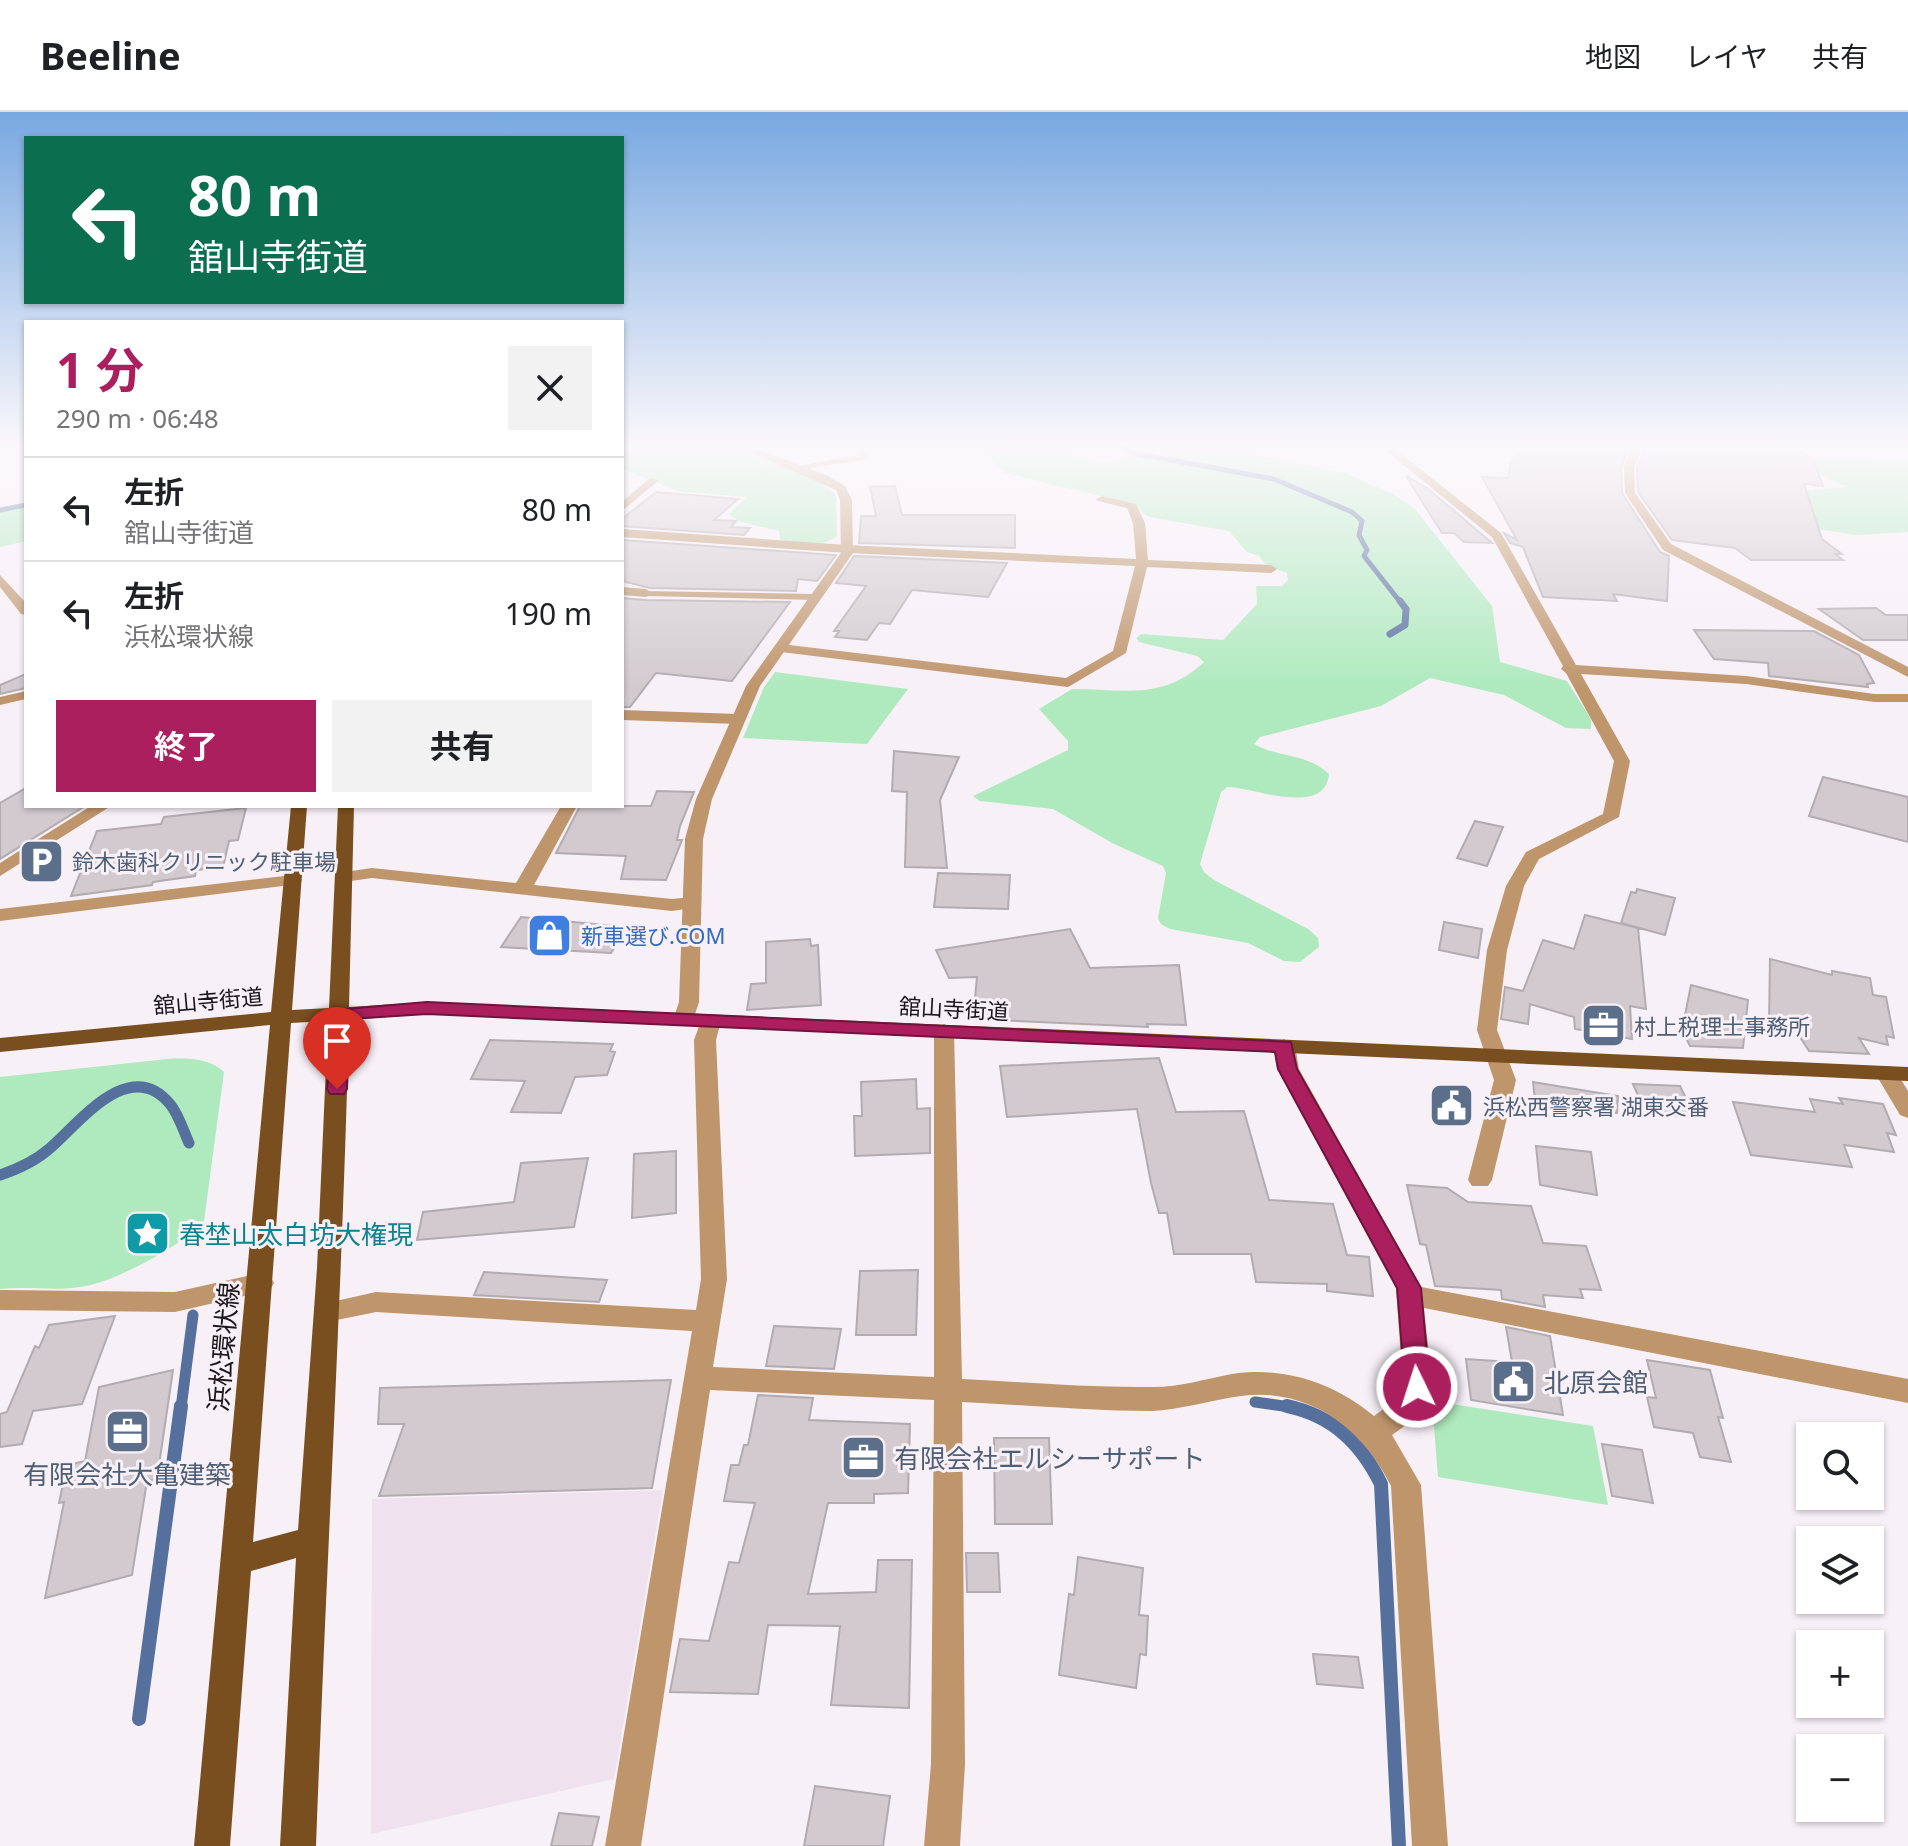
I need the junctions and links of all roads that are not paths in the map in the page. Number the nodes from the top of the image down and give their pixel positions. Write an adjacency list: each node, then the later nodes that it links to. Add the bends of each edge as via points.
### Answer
1 (846, 526): 6 (street)
2 (1140, 526): 7 (street)
3 (1486, 526): 15 (street, via 1497,535)
4 (1653, 526): 16 (street, via 1667,547)
5 (624, 533): 6 (street)
6 (847, 549): 7 (street); 12 (street)
7 (1142, 563): 8 (street); 14 (street, via 1119,653 1068,683)
8 (1271, 569)
9 (0, 579): 13 (street)
10 (624, 591): 11 (street)
11 (646, 593): 12 (lane)
12 (817, 597): 14 (street)
13 (24, 609)
14 (781, 648): 21 (street, via 753,686)
15 (1568, 669): 18 (street, via 1746,680); 39 (street, via 1618,752 1622,771 1611,817 1541,850 1519,878 1492,981 1487,1030)
16 (1908, 673)
17 (24, 695): 19 (street)
18 (1908, 698)
19 (0, 701)
20 (624, 715): 21 (street)
21 (738, 719): 30 (street, via 697,820)
22 (100, 808): 26 (street)
23 (299, 808): 28 (main road, 浜松環状線)
24 (346, 808): 27 (main road)
25 (568, 808): 29 (street)
26 (0, 871)
27 (344, 877): 29 (street, via 372,873); 32 (main road)
28 (293, 880): 31 (street); 33 (main road, 浜松環状線)
29 (522, 889): 30 (street)
30 (692, 903): 34 (street, via 689,1002)
31 (0, 915)
32 (340, 1014): 33 (main road, 舘山寺街道); 34 (main road, 舘山寺街道, via 427,1008); 46 (main road)
33 (283, 1018): 37 (main road, 舘山寺街道); 43 (main road, 浜松環状線)
34 (683, 1020): 35 (main road, 舘山寺街道)
35 (711, 1021): 36 (main road, 舘山寺街道); 47 (street, via 705,1040 714,1258)
36 (944, 1031): 38 (main road, 舘山寺街道); 49 (street)
37 (0, 1045)
38 (1284, 1046): 39 (main road, 舘山寺街道); 44 (street, via 1288,1069)
39 (1496, 1056): 40 (main road, 舘山寺街道); 42 (street, via 1505,1080)
40 (1897, 1074): 41 (street)
41 (1908, 1110)
42 (1480, 1180)
43 (261, 1283): 45 (street, via 175,1302); 53 (main road, 浜松環状線)
44 (1410, 1295): 50 (street); 51 (street, via 1414,1401)
45 (0, 1300)
46 (327, 1312): 47 (street, via 376,1302); 52 (main road)
47 (708, 1321): 48 (street)
48 (699, 1378): 49 (street); 56 (street)
49 (948, 1390): 51 (street, via 1168,1399 1258,1383 1289,1385 1349,1410); 57 (street, via 948,1764)
50 (1908, 1391)
51 (1374, 1431): 58 (street, via 1406,1485 1410,1514)
52 (312, 1540): 53 (main road); 55 (main road)
53 (237, 1560): 54 (main road, 浜松環状線)
54 (212, 1846)
55 (298, 1846)
56 (623, 1846)
57 (942, 1846)
58 (1430, 1846)

